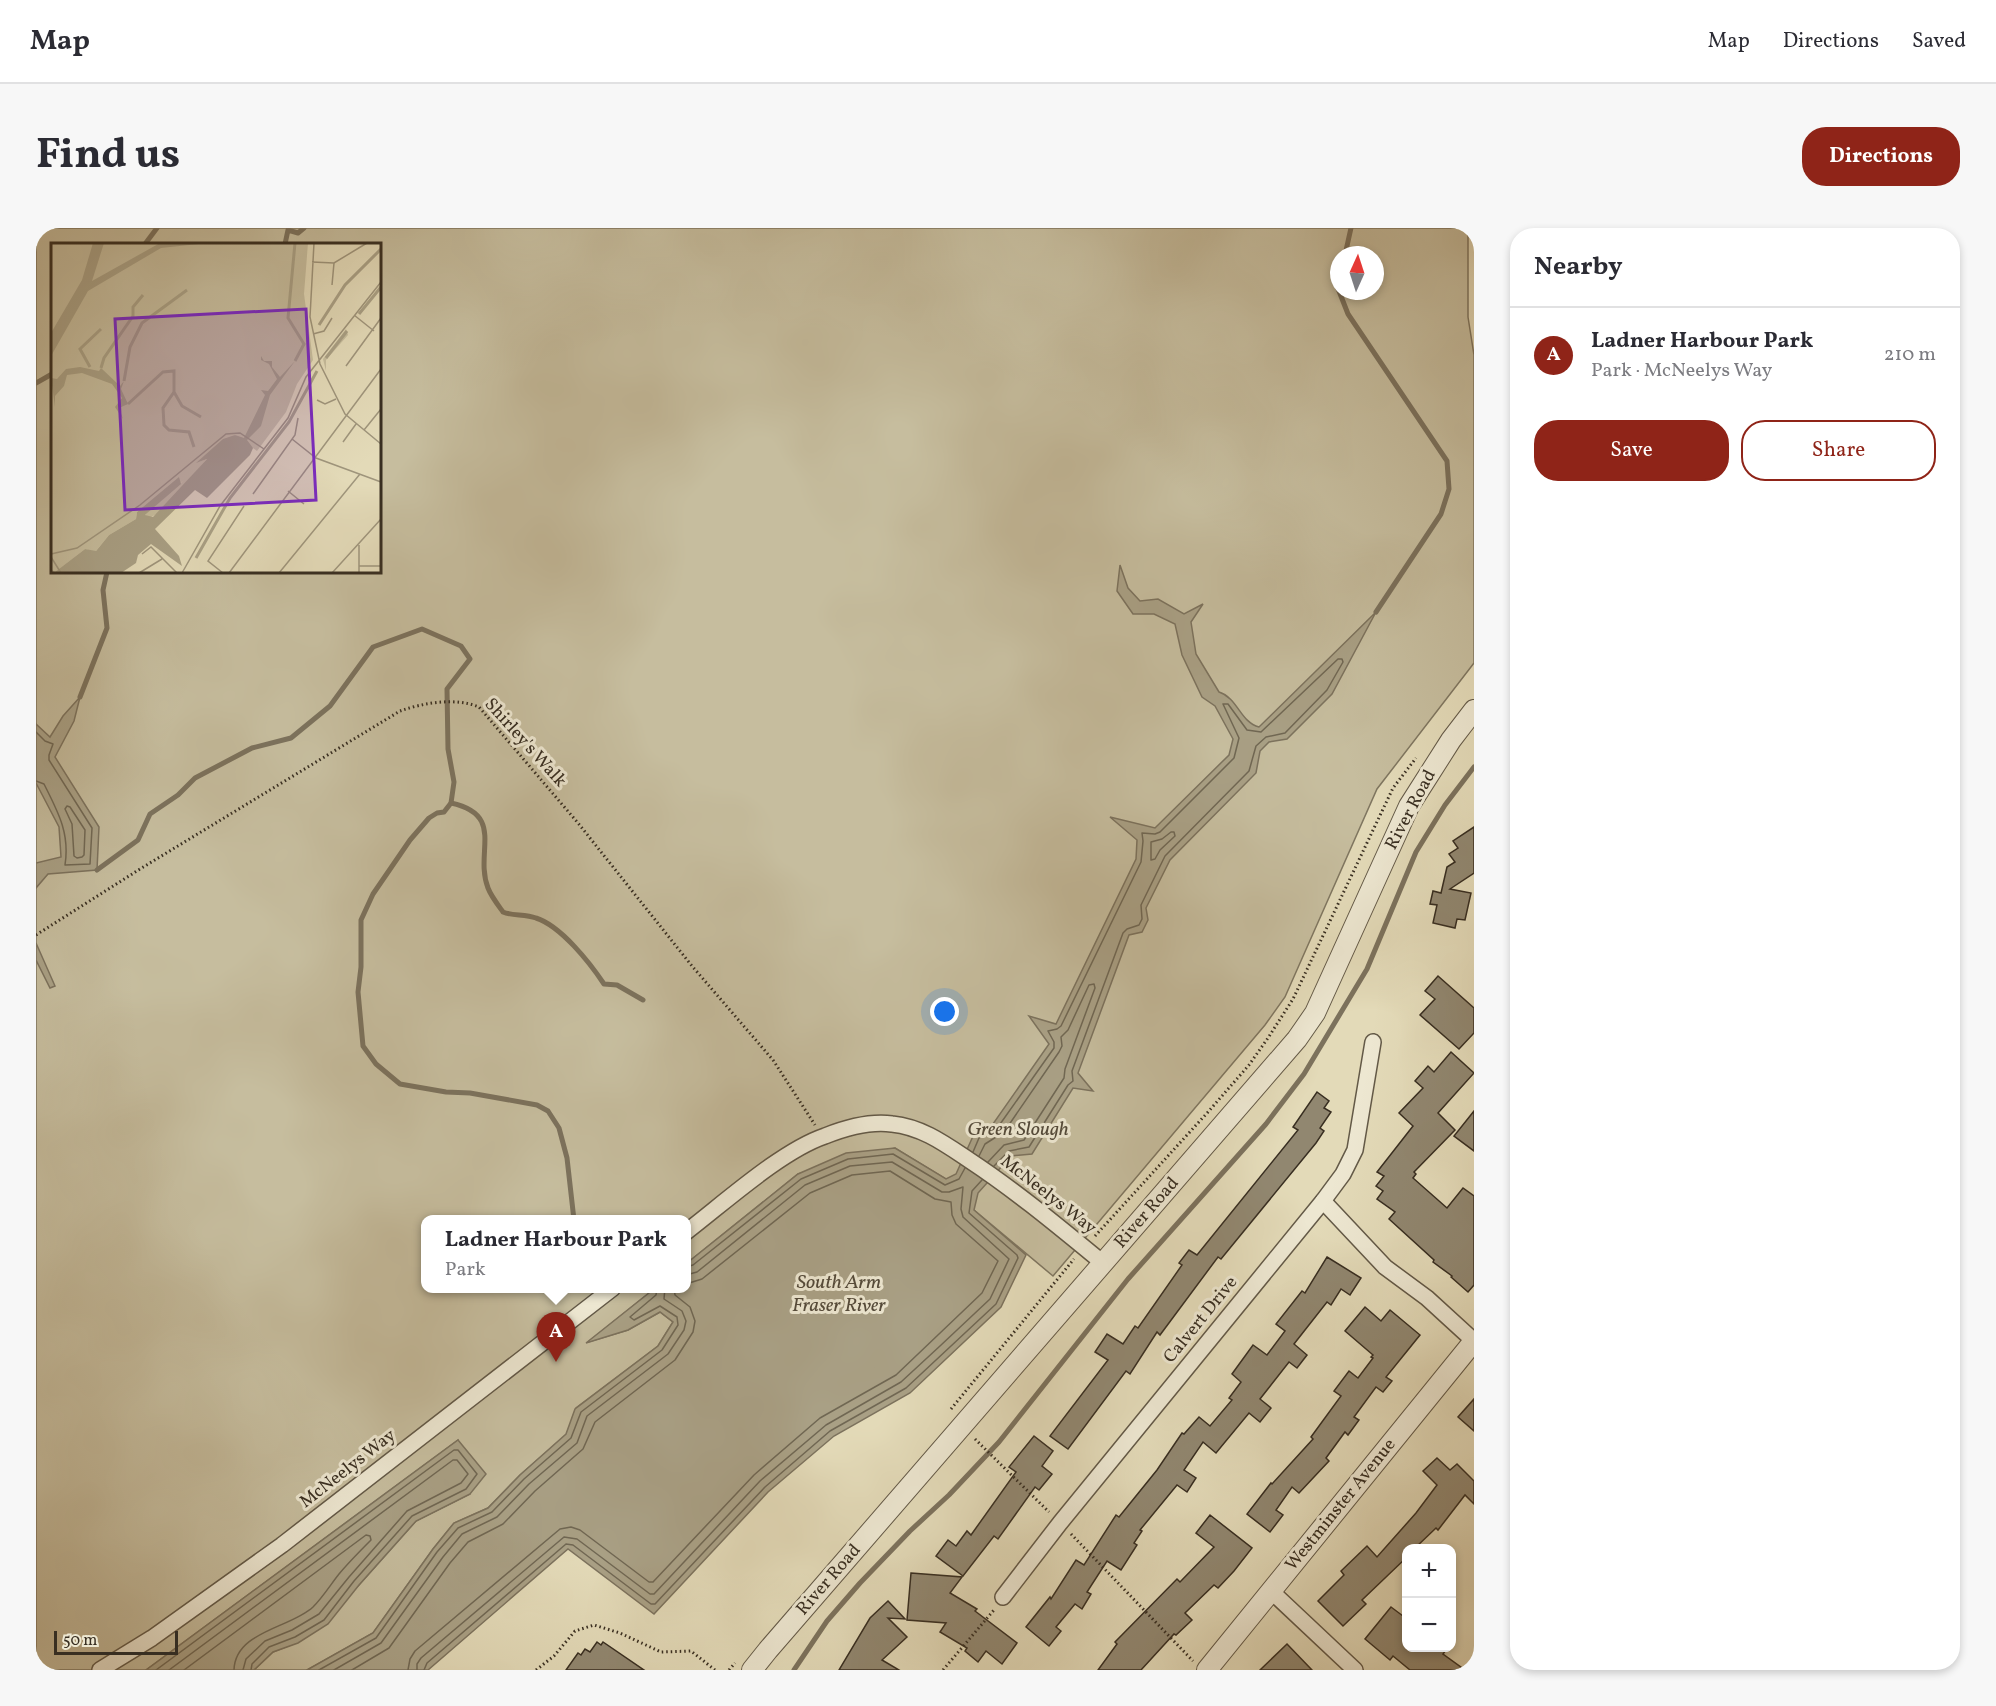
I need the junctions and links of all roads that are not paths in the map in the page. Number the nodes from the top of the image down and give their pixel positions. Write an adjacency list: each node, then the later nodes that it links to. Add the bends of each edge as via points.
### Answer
1 (1474, 710): 5 (street, River Road, via 1409,806 1315,1013 1276,1065)
2 (1373, 1042): 3 (street, Calvert Drive, via 1355,1150)
3 (1323, 1201): 7 (street, via 1385,1267 1427,1298); 9 (street, Calvert Drive)
4 (691, 1229): 5 (street, McNeelys Way, via 768,1169 823,1136 864,1125 890,1124 932,1136 1004,1183)
5 (1103, 1263): 12 (street, River Road)
6 (608, 1293): 11 (street, McNeelys Way, via 282,1545 152,1638)
7 (1474, 1341): 8 (street, Westminster Avenue)
8 (1271, 1591): 10 (street, Westminster Avenue); 13 (street)
9 (1003, 1597)
10 (1201, 1667)
11 (100, 1670)
12 (752, 1670)
13 (1355, 1670)

